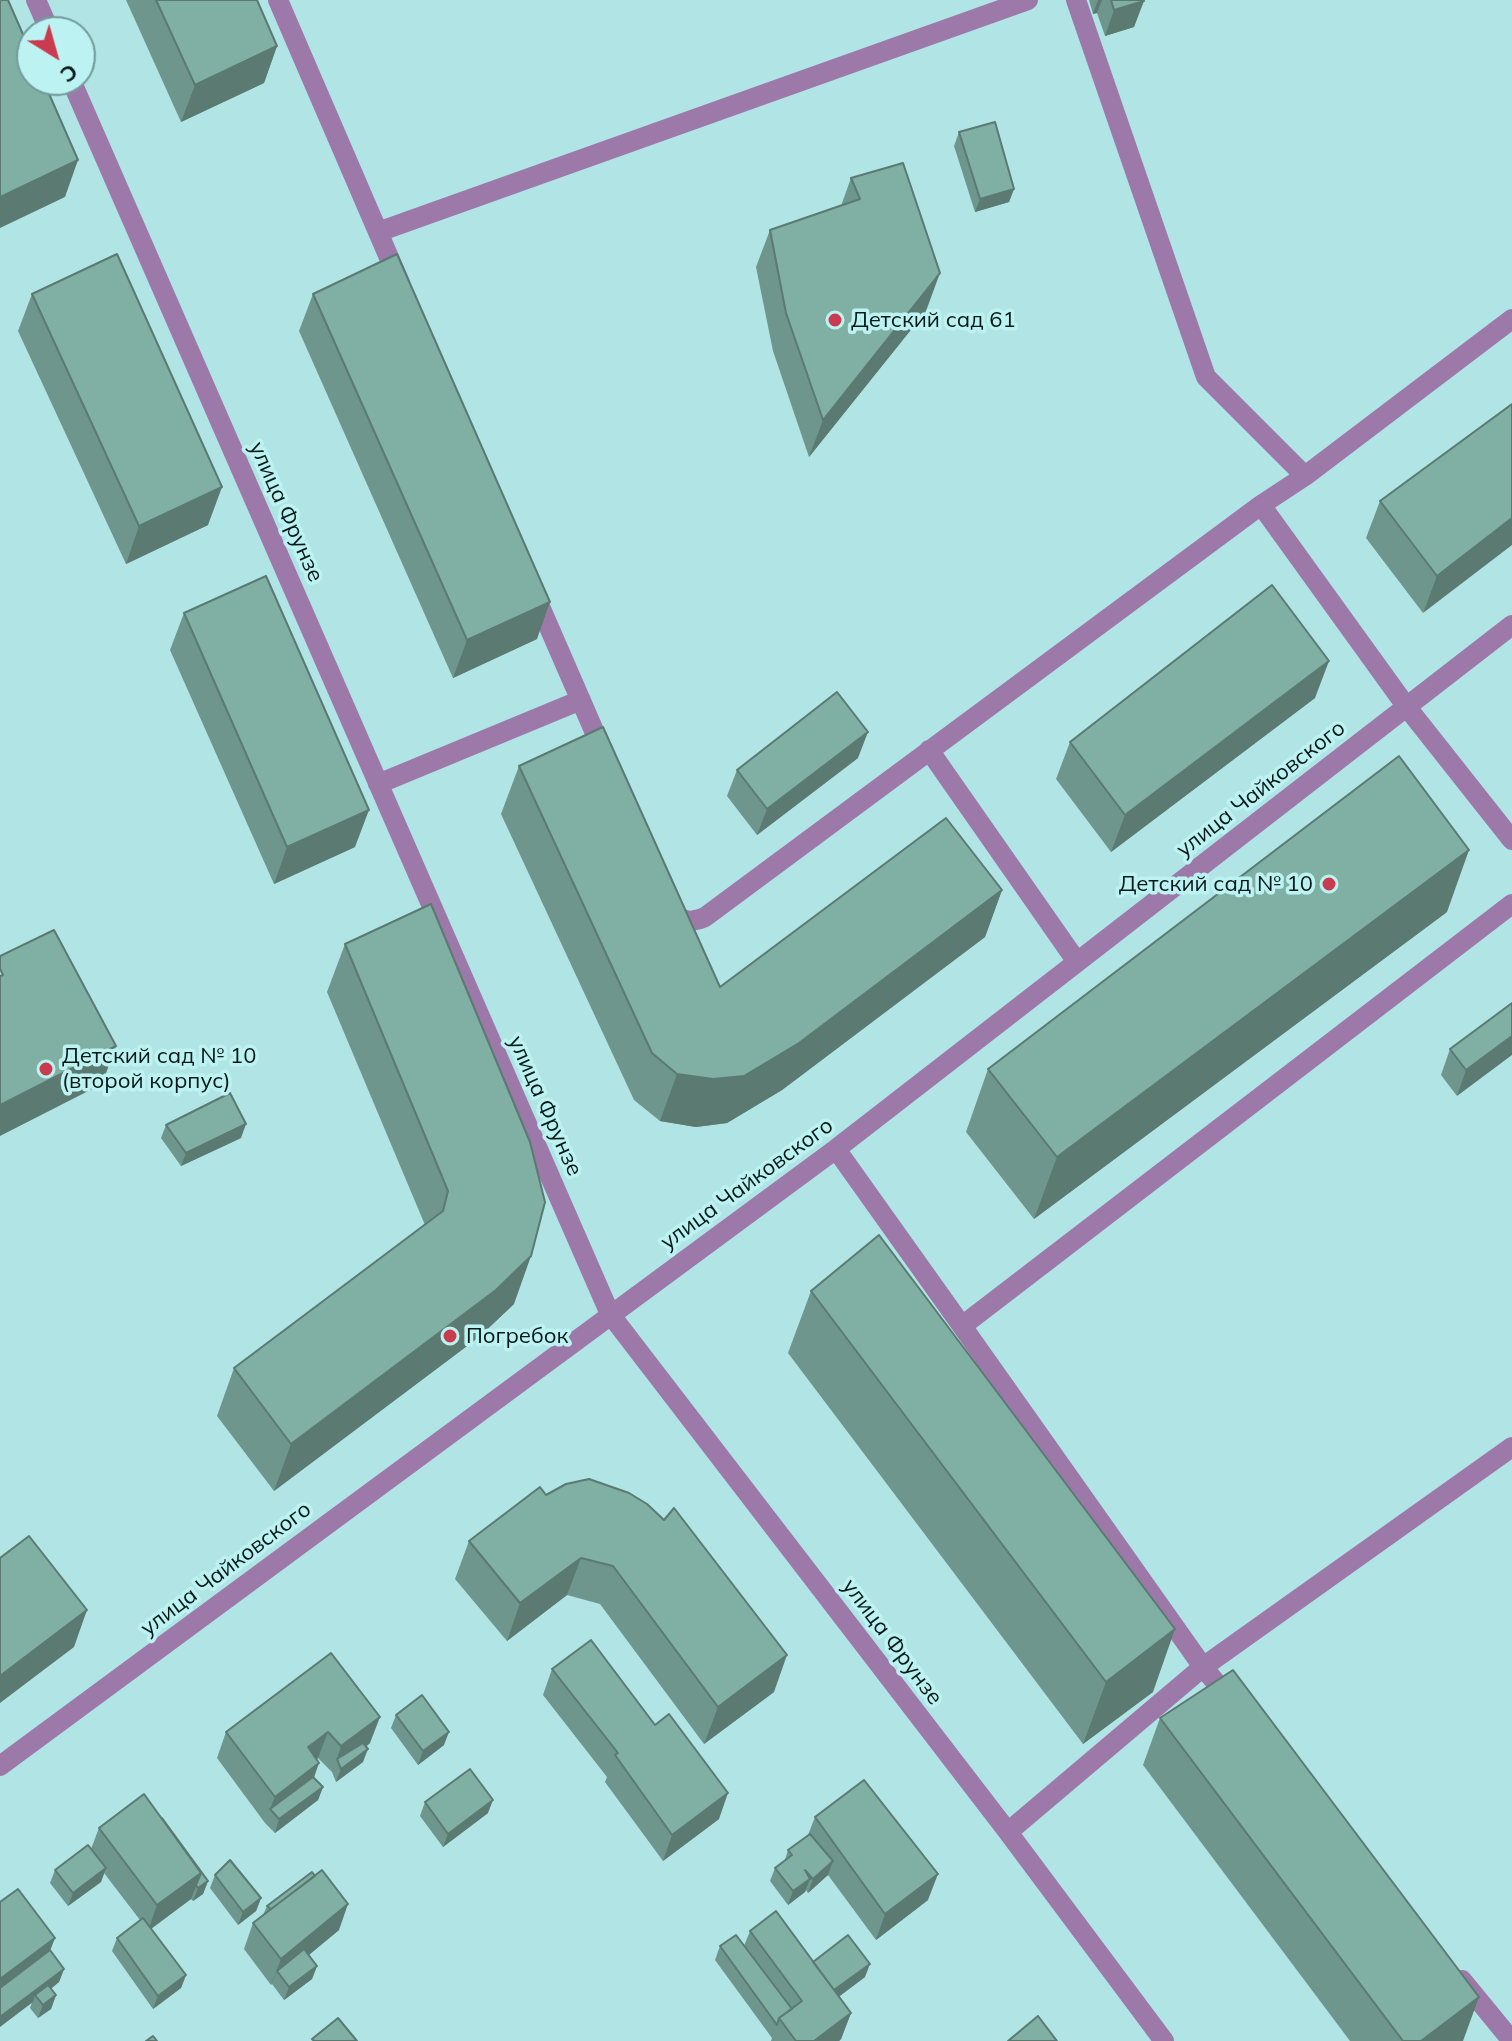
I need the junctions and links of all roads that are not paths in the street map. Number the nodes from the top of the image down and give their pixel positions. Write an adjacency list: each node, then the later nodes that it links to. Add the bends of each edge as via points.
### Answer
1 (278, 0): 5 (street)
2 (1028, 0): 5 (street)
3 (1076, 0): 8 (street, via 1206,377)
4 (78, 96): 16 (street, улица Фрунзе)
5 (378, 232): 6 (street)
6 (410, 305)
7 (1512, 319): 8 (street)
8 (1305, 476): 9 (street)
9 (1261, 505): 13 (street); 14 (street)
10 (530, 583): 12 (street)
11 (1512, 625): 13 (street, улица Чайковского)
12 (581, 700): 15 (street); 16 (street)
13 (1406, 706): 17 (street); 20 (street, улица Чайковского)
14 (929, 750): 18 (street, via 705,917 685,921); 20 (street)
15 (610, 769)
16 (378, 784): 22 (street, улица Фрунзе)
17 (1512, 840)
18 (664, 894)
19 (1512, 904): 23 (street)
20 (1077, 962): 21 (street, улица Чайковского)
21 (836, 1149): 22 (street, улица Чайковского); 23 (street)
22 (610, 1314): 27 (street, улица Чайковского); 28 (street, улица Фрунзе)
23 (962, 1326): 25 (street)
24 (1512, 1447): 25 (street)
25 (1203, 1667): 26 (street); 28 (street)
26 (1243, 1715)
27 (0, 1766)
28 (1008, 1832): 30 (street, улица Фрунзе)
29 (1452, 1968): 31 (street)
30 (1164, 2041)
31 (1512, 2041)

